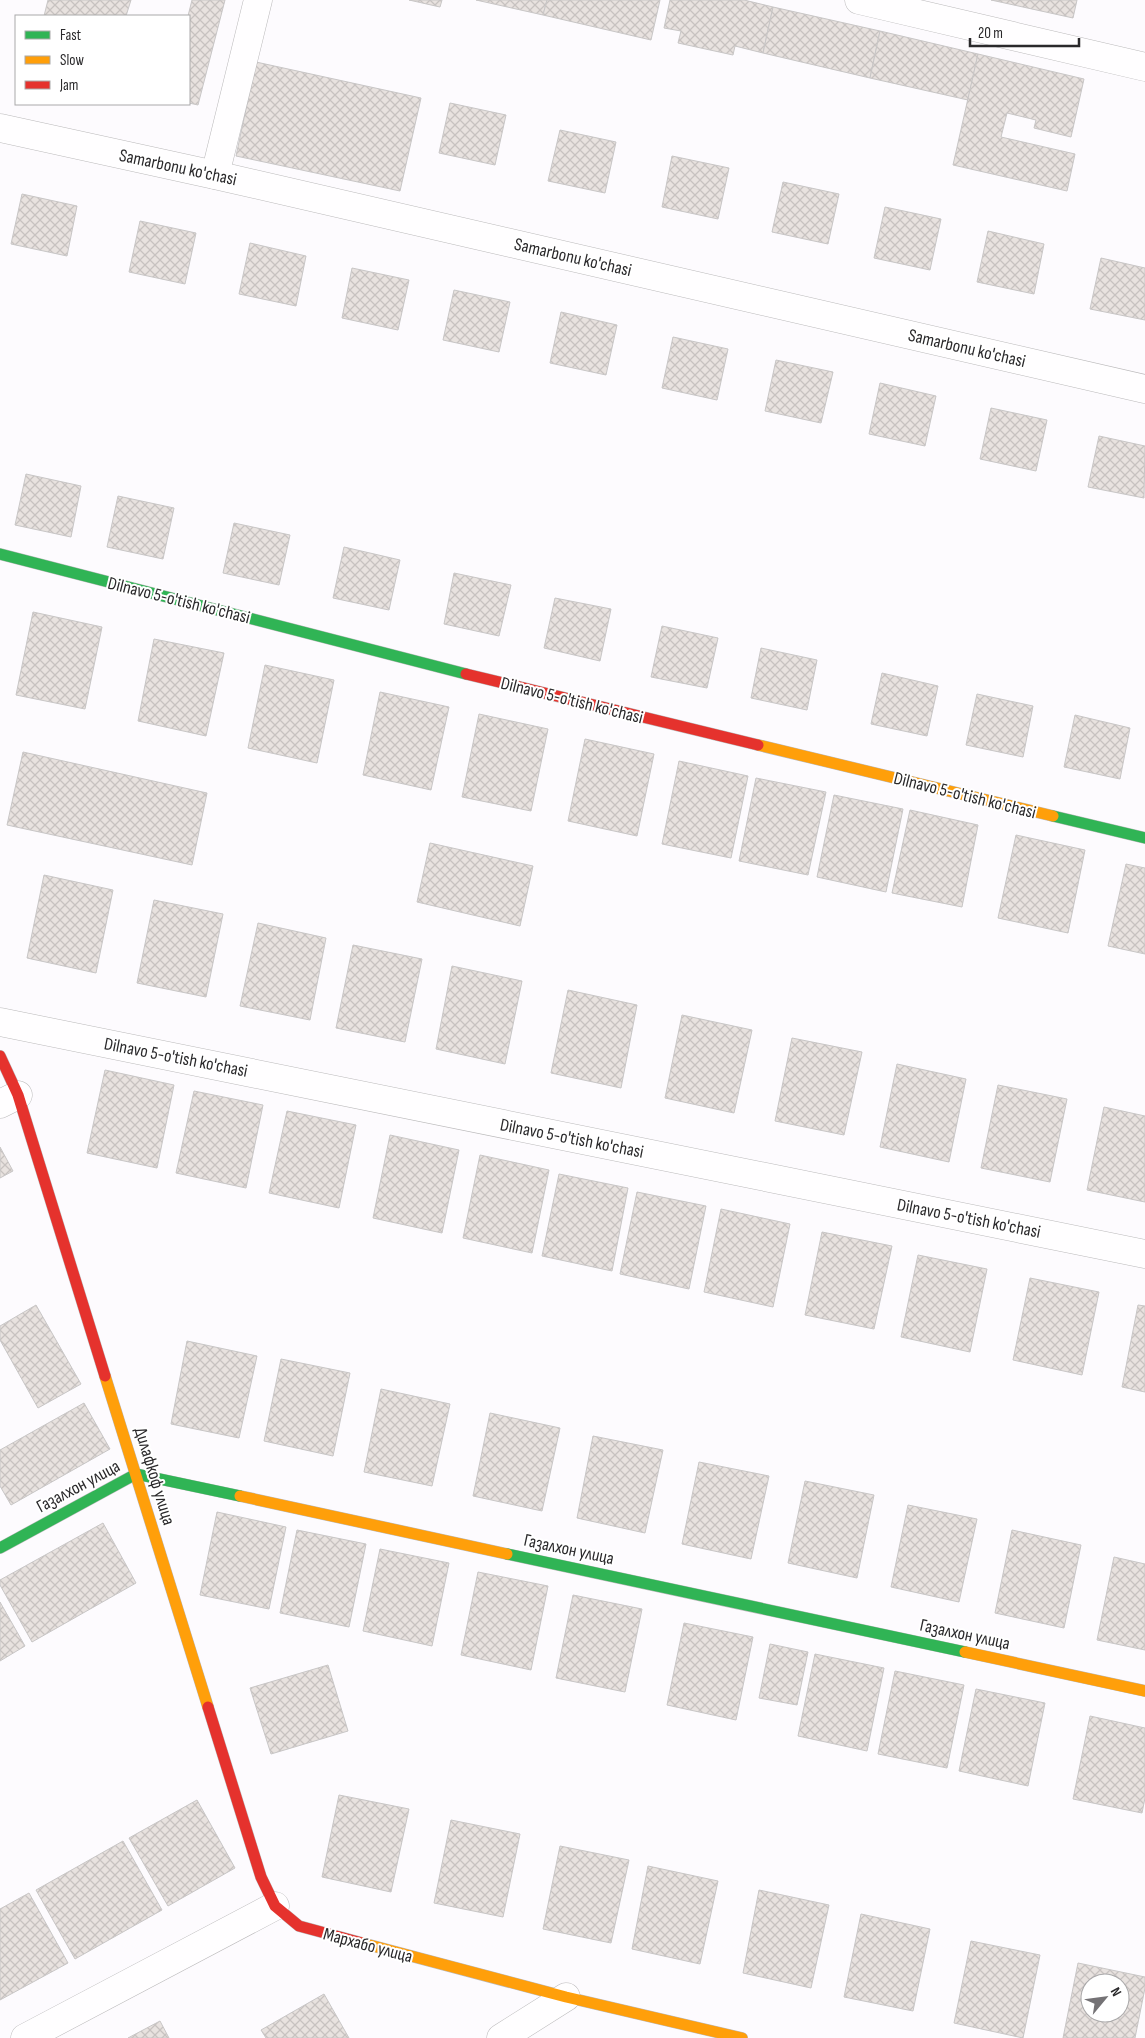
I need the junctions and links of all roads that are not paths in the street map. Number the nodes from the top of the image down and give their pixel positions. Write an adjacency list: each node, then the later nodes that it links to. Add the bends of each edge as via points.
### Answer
1 (258, 0): 5 (street)
2 (859, 0): 3 (street)
3 (1145, 67)
4 (0, 128): 5 (street, Samarbonu ko'chasi)
5 (215, 175): 6 (street, Samarbonu ko'chasi)
6 (1145, 389)
7 (0, 554): 8 (street, Dilnavo 5-o'tish ko'chasi, via 466,674)
8 (1145, 838)
9 (0, 1022): 12 (street, Dilnavo 5-o'tish ko'chasi)
10 (0, 1056): 11 (street, Дилафкоф улица)
11 (9, 1100): 13 (street, Дилафкоф улица)
12 (1145, 1254)
13 (136, 1474): 14 (street, Газалхон улица); 15 (street, Газалхон улица); 16 (street, Дилафкоф улица, via 261,1877)
14 (0, 1548)
15 (1145, 1691)
16 (275, 1906): 17 (street, Мархабо улица, via 299,1926); 18 (street)
17 (566, 1997): 19 (street); 20 (street, Мархабо улица)
18 (25, 2038)
19 (501, 2038)
20 (742, 2038)

